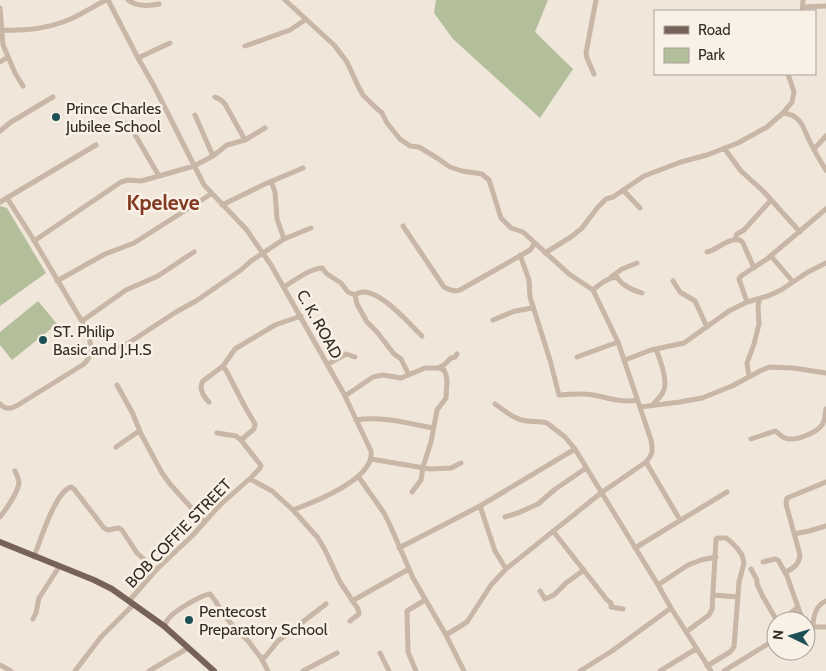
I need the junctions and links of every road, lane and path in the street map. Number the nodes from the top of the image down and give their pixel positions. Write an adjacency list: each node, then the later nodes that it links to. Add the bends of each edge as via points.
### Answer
1 (107, 0): 11 (street, via 65,22); 15 (street, C. K. ROAD)
2 (128, 0): 6 (street, via 138,5)
3 (285, 0): 10 (street)
4 (596, 0): 17 (street, via 586,53)
5 (803, 0): 9 (street)
6 (160, 4)
7 (826, 6): 9 (street)
8 (0, 8): 11 (street)
9 (802, 9)
10 (305, 20): 13 (street, via 290,30); 52 (street, via 334,45 347,62 363,95 382,113 400,139 450,167 482,174 489,180 501,218)
11 (1, 30): 14 (street)
12 (170, 43): 15 (street)
13 (245, 46)
14 (8, 57): 16 (street); 19 (street)
15 (138, 58): 33 (street, C. K. ROAD)
16 (0, 62)
17 (594, 74)
18 (788, 75): 22 (street, via 794,92 792,102)
19 (23, 86)
20 (53, 97): 26 (street)
21 (215, 97): 28 (street, via 225,104)
22 (783, 113): 30 (street, via 767,127); 31 (street, via 801,122)
23 (195, 115): 32 (street)
24 (116, 126): 36 (street, via 127,123 130,126)
25 (265, 128): 28 (street)
26 (0, 131)
27 (826, 136): 31 (street)
28 (245, 140): 32 (street, via 227,145)
29 (96, 144): 40 (street)
30 (724, 148): 38 (street, via 644,176); 41 (street)
31 (814, 149): 35 (street)
32 (213, 156): 33 (street)
33 (194, 166): 36 (street); 39 (street, C. K. ROAD)
34 (302, 168): 37 (street)
35 (826, 170)
36 (159, 176): 51 (street, via 121,182)
37 (271, 181): 43 (street); 49 (street)
38 (623, 190): 44 (street); 56 (street, via 606,199 571,237)
39 (211, 194): 43 (street, C. K. ROAD); 63 (street, via 134,243 105,254)
40 (7, 198): 42 (street); 51 (street)
41 (771, 200): 48 (street); 50 (street)
42 (0, 202)
43 (222, 205): 55 (street, C. K. ROAD)
44 (640, 208)
45 (826, 210): 48 (street)
46 (403, 226): 57 (street, via 449,290 460,290)
47 (311, 228): 49 (street)
48 (800, 232): 58 (street)
49 (284, 239): 55 (street)
50 (735, 239): 54 (street); 61 (street, via 741,241)
51 (34, 241): 63 (street)
52 (535, 244): 56 (street); 57 (street)
53 (194, 252): 75 (street, via 158,276 126,290)
54 (707, 252)
55 (264, 253): 66 (street, C. K. ROAD); 80 (street, via 127,344)
56 (545, 253): 67 (street)
57 (520, 256): 72 (street)
58 (771, 256): 61 (street); 65 (street)
59 (637, 263): 62 (street)
60 (826, 263): 65 (street)
61 (754, 268): 71 (street, via 739,279)
62 (611, 278): 67 (street); 68 (street, via 616,277)
63 (57, 281): 75 (street)
64 (673, 281): 76 (street, via 680,292 695,301)
65 (793, 282): 70 (street)
66 (284, 287): 69 (street, via 320,268); 73 (street, C. K. ROAD)
67 (592, 290): 78 (street)
68 (642, 293)
69 (356, 295): 77 (street, via 370,293 392,305); 89 (street, via 367,322 401,359)
70 (760, 299): 71 (street); 90 (street, via 760,324 747,363)
71 (747, 302): 76 (street)
72 (534, 308): 74 (street, via 514,311); 93 (street, via 559,395)
73 (301, 316): 85 (street, C. K. ROAD); 86 (street, via 241,345)
74 (493, 320)
75 (82, 321): 80 (street, via 91,340)
76 (707, 327): 79 (street, via 684,343)
77 (422, 336)
78 (618, 342): 83 (street); 84 (street)
79 (656, 349): 84 (street); 97 (street, via 666,386)
80 (91, 351): 95 (street, via 84,364 18,404 8,409)
81 (457, 354): 87 (street)
82 (355, 356): 85 (street, via 346,354)
83 (577, 357)
84 (625, 360): 93 (street)
85 (328, 364): 92 (street, C. K. ROAD)
86 (223, 366): 94 (street, via 202,383 201,389); 105 (street, via 255,424 254,429)
87 (438, 368): 89 (street, via 425,368); 101 (street, via 446,375 447,392 437,410)
88 (826, 374): 90 (street, via 773,366)
89 (409, 375): 92 (street, via 402,378 373,377)
90 (749, 377): 97 (street, via 702,398)
91 (117, 385): 102 (street)
92 (345, 396): 100 (street, C. K. ROAD)
93 (638, 400): 98 (street)
94 (209, 402)
95 (0, 404)
96 (495, 404): 107 (street, via 516,418 546,423)
97 (653, 405): 98 (street)
98 (640, 407): 109 (street, via 652,447)
99 (826, 409): 104 (street, via 822,425 803,437 786,438 775,431)
100 (356, 420): 101 (street, via 380,418); 108 (street, C. K. ROAD, via 371,451)
101 (433, 428): 111 (street)
102 (139, 431): 106 (street); 125 (street, via 162,473)
103 (217, 433): 105 (street, via 234,435)
104 (751, 439)
105 (241, 440): 115 (street, via 261,465)
106 (116, 447)
107 (576, 449): 112 (street); 120 (street)
108 (371, 460): 111 (street); 114 (street)
109 (646, 462): 119 (street); 124 (street)
110 (460, 463): 111 (street, via 451,468)
111 (423, 467): 117 (street, via 420,482)
112 (586, 468): 119 (street); 123 (street, via 535,506)
113 (15, 471): 122 (street, via 18,485)
114 (358, 476): 121 (street); 130 (street, via 384,513)
115 (250, 480): 121 (street, BOB COFFIE STREET, via 272,491); 125 (street, BOB COFFIE STREET)
116 (826, 482): 128 (street, via 787,498)
117 (412, 492)
118 (727, 492): 124 (street)
119 (602, 493): 127 (street); 131 (street)
120 (480, 506): 130 (street); 137 (street, via 495,551)
121 (294, 510): 147 (street, BOB COFFIE STREET, via 318,538)
122 (0, 517)
123 (505, 517)
124 (680, 520): 131 (street)
125 (204, 522): 139 (street, BOB COFFIE STREET)
126 (826, 526): 128 (street)
127 (553, 531): 137 (street); 140 (street)
128 (794, 534): 141 (street, via 800,558 795,568)
129 (0, 542): 132 (main road)
130 (400, 548): 136 (street)
131 (636, 548): 142 (street)
132 (34, 557): 135 (main road); 139 (street, via 57,501 71,487 106,529 120,528 137,553)
133 (716, 557): 142 (street, via 688,565); 144 (street); 145 (street, via 718,538 726,538 742,555 744,563)
134 (763, 562): 141 (street, via 778,560)
135 (59, 567): 149 (main road, via 94,580); 158 (street, via 39,598)
136 (408, 569): 146 (street); 147 (street)
137 (506, 569): 162 (street, via 491,585 467,622)
138 (751, 569): 154 (street)
139 (156, 570): 149 (street, BOB COFFIE STREET)
140 (584, 570): 143 (street, via 554,595 545,599); 153 (street, via 611,606)
141 (786, 572): 151 (street)
142 (658, 585): 152 (street)
143 (540, 590)
144 (713, 596): 145 (street); 161 (street, via 709,615)
145 (738, 597): 170 (street, via 733,648)
146 (425, 600): 162 (street); 178 (street, via 407,611 408,652)
147 (352, 601): 159 (street, via 359,612)
148 (826, 601): 157 (street)
149 (132, 602): 160 (main road); 173 (street, BOB COFFIE STREET)
150 (326, 604): 168 (street)
151 (798, 607): 155 (street); 156 (street)
152 (671, 608): 161 (street); 180 (street)
153 (623, 609)
154 (771, 611)
155 (793, 611)
156 (799, 611)
157 (816, 611)
158 (33, 619)
159 (350, 621)
160 (164, 626): 164 (main road); 168 (street, via 168,618 189,603 210,594)
161 (686, 632): 165 (street)
162 (446, 635): 179 (street)
163 (766, 646): 182 (street)
164 (188, 648): 171 (street); 174 (main road)
165 (696, 649): 170 (street); 181 (street)
166 (337, 653): 176 (street)
167 (380, 653): 177 (street)
168 (261, 658): 175 (street)
169 (0, 665): 172 (street)
170 (709, 669)
171 (151, 670)
172 (11, 671)
173 (75, 671)
174 (214, 671)
175 (268, 671)
176 (303, 671)
177 (389, 671)
178 (416, 671)
179 (464, 671)
180 (580, 671)
181 (660, 671)
182 (724, 671)

